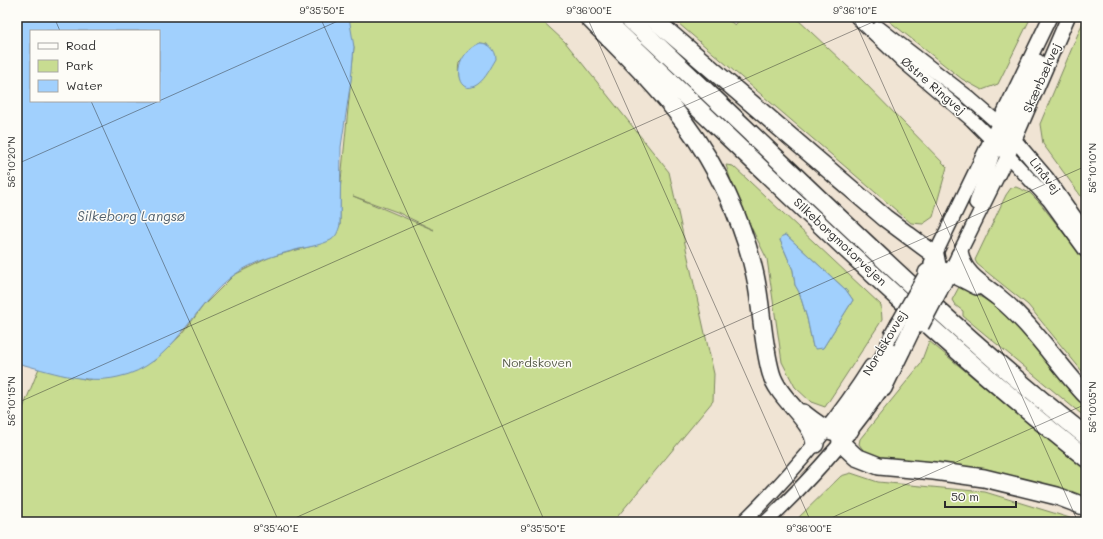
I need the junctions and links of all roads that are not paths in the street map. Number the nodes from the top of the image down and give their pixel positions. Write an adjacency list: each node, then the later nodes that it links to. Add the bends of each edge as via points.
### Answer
1 (588, 17): 20 (highway, via 684,122 726,192 738,219 755,274 772,375)
2 (602, 17): 24 (highway, Silkeborgmotorvejen, via 871,272 1002,389)
3 (627, 17): 22 (highway, Silkeborgmotorvejen, via 887,264 1014,377)
4 (651, 17): 14 (highway, via 885,218)
5 (857, 17): 10 (street, Østre Ringvej, via 904,62 972,120)
6 (862, 17): 10 (street, Østre Ringvej, via 889,35)
7 (1050, 17): 10 (street, Skærbækvej)
8 (1054, 17): 10 (street, via 1046,43)
9 (1068, 17): 10 (street, Skærbækvej, via 1022,123)
10 (1002, 139): 11 (street, Linåvej, via 1047,178); 12 (street, Linåvej); 13 (street, Nordskovvej, via 971,214); 14 (street, Nordskovvej)
11 (1086, 234)
12 (1086, 251)
13 (960, 255): 14 (street, Nordskovvej); 15 (highway, via 963,267)
14 (935, 275): 15 (highway); 16 (street, Nordskovvej, bridge); 17 (highway, bridge)
15 (993, 294): 19 (highway, via 1017,314)
16 (907, 307): 17 (highway, bridge)
17 (898, 344): 18 (highway); 21 (highway, via 874,377)
18 (883, 388): 21 (street, Nordskovvej)
19 (1086, 395)
20 (787, 401): 21 (highway); 23 (highway, via 813,433)
21 (840, 433): 23 (street, Nordskovvej); 25 (highway, via 856,457 879,466 984,478 1057,496); 27 (street, Nordskovvej, via 814,474)
22 (1086, 436)
23 (815, 444): 26 (street, Nordskovvej, via 792,472)
24 (1086, 458)
25 (1086, 508)
26 (743, 522)
27 (766, 522)

